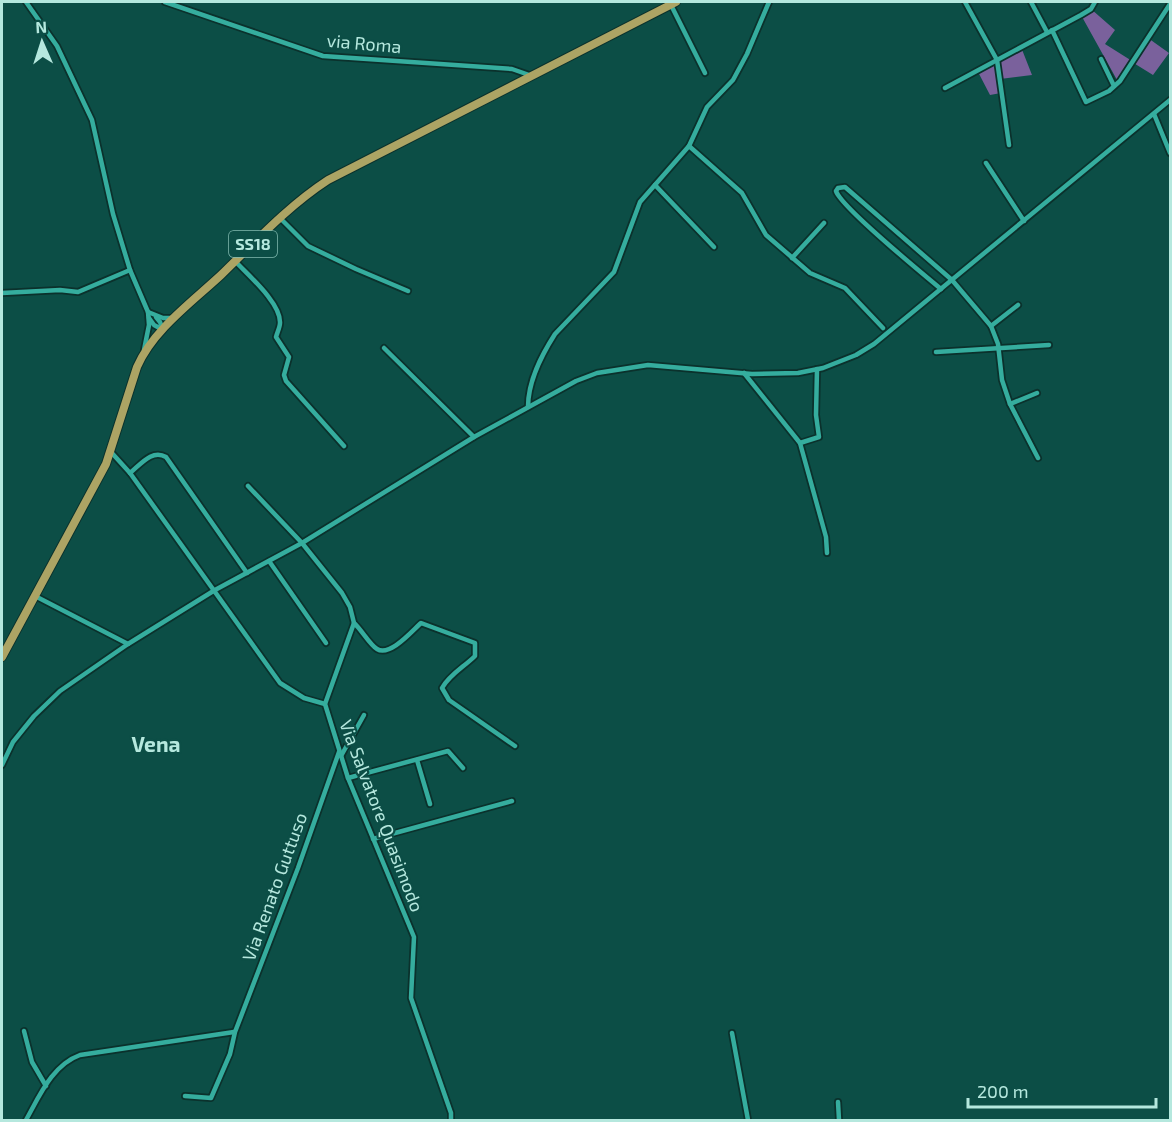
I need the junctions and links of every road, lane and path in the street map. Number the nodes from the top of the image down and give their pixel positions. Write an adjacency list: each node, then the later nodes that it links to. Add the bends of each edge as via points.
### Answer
1 (26, 2): 29 (street, via 57,46 92,120)
2 (165, 2): 13 (street, via Roma, via 322,56 512,69)
3 (769, 2): 19 (street, via 733,80 707,107)
4 (965, 2): 11 (street)
5 (1031, 2): 9 (street)
6 (1095, 2): 9 (street, via 1091,9)
7 (673, 3): 12 (street); 13 (main road, SS18)
8 (1170, 4): 14 (street)
9 (1049, 31): 11 (street); 14 (street, via 1086,102)
10 (1101, 59): 14 (street)
11 (997, 60): 15 (street); 18 (street)
12 (705, 73)
13 (532, 76): 23 (main road, SS18, via 346,169)
14 (1114, 86)
15 (945, 88)
16 (1170, 100): 17 (street)
17 (1154, 114): 20 (street); 24 (street)
18 (1009, 145)
19 (689, 146): 22 (street); 27 (street, via 742,193 766,235)
20 (1170, 153)
21 (986, 163): 24 (street)
22 (655, 185): 26 (street); 49 (street, via 640,202 614,272 548,346 528,392)
23 (280, 218): 28 (main road, SS18); 32 (street, via 308,246)
24 (1024, 221): 30 (street)
25 (824, 223): 27 (street)
26 (714, 247)
27 (792, 258): 38 (street, via 810,273 845,288)
28 (235, 261): 36 (main road, SS18); 52 (street, via 278,312 276,337 289,357 286,381)
29 (130, 270): 33 (street, via 78,292); 35 (street)
30 (952, 280): 31 (street); 31 (street, via 845,187 838,188 838,196 853,212); 37 (street)
31 (941, 289): 45 (street, via 874,344)
32 (408, 291)
33 (2, 293)
34 (1018, 305): 37 (street)
35 (150, 315): 36 (street); 39 (street, via 154,325); 44 (street)
36 (177, 316): 39 (main road, SS18)
37 (991, 326): 42 (street)
38 (883, 328)
39 (163, 330): 44 (main road, SS18)
40 (1049, 345): 42 (street)
41 (384, 348): 50 (street)
42 (1000, 350): 43 (street); 48 (street, via 1002,380)
43 (936, 352)
44 (142, 355): 53 (main road, SS18)
45 (817, 369): 46 (street); 51 (street, via 819,437)
46 (744, 373): 49 (street, via 648,365 621,369 576,381); 51 (street)
47 (1036, 393): 48 (street)
48 (1010, 404): 54 (street)
49 (528, 407): 50 (street)
50 (474, 437): 57 (street)
51 (800, 443): 58 (street)
52 (344, 446)
53 (111, 452): 55 (street); 62 (main road, SS18)
54 (1038, 458)
55 (130, 473): 60 (street, via 152,455 166,457); 61 (street)
56 (248, 486): 57 (street)
57 (302, 543): 59 (street); 63 (street, via 342,593)
58 (827, 553)
59 (269, 561): 60 (street); 64 (street)
60 (247, 573): 61 (street)
61 (216, 590): 65 (street); 67 (street, via 280,683 304,698)
62 (35, 596): 65 (street); 66 (main road, SS18)
63 (354, 622): 67 (street, Via Salvatore Quasimodo); 69 (street, via 376,649 385,651 421,623 475,643 475,656 448,678 442,688 449,700)
64 (326, 643)
65 (128, 644): 72 (street, via 60,691 34,716)
66 (2, 657)
67 (325, 704): 70 (street, Via Salvatore Quasimodo)
68 (364, 715): 70 (street, Via Renato Guttuso)
69 (515, 746)
70 (340, 754): 74 (street, Via Salvatore Quasimodo); 79 (street, Via Renato Guttuso)
71 (417, 760): 73 (street, via 448,752); 74 (street); 76 (street)
72 (2, 765)
73 (463, 768)
74 (348, 778): 77 (street, Via Salvatore Quasimodo)
75 (512, 801): 77 (street)
76 (430, 804)
77 (373, 839): 85 (street, Via Salvatore Quasimodo, via 414,938 411,998)
78 (24, 1031): 81 (street, via 33,1062)
79 (235, 1032): 81 (street, via 80,1055 59,1068); 82 (street, Via Renato Guttuso, via 211,1098)
80 (732, 1033): 86 (street)
81 (46, 1086): 84 (street)
82 (185, 1096)
83 (838, 1102): 87 (street)
84 (26, 1120)
85 (451, 1120)
86 (748, 1120)
87 (839, 1120)

